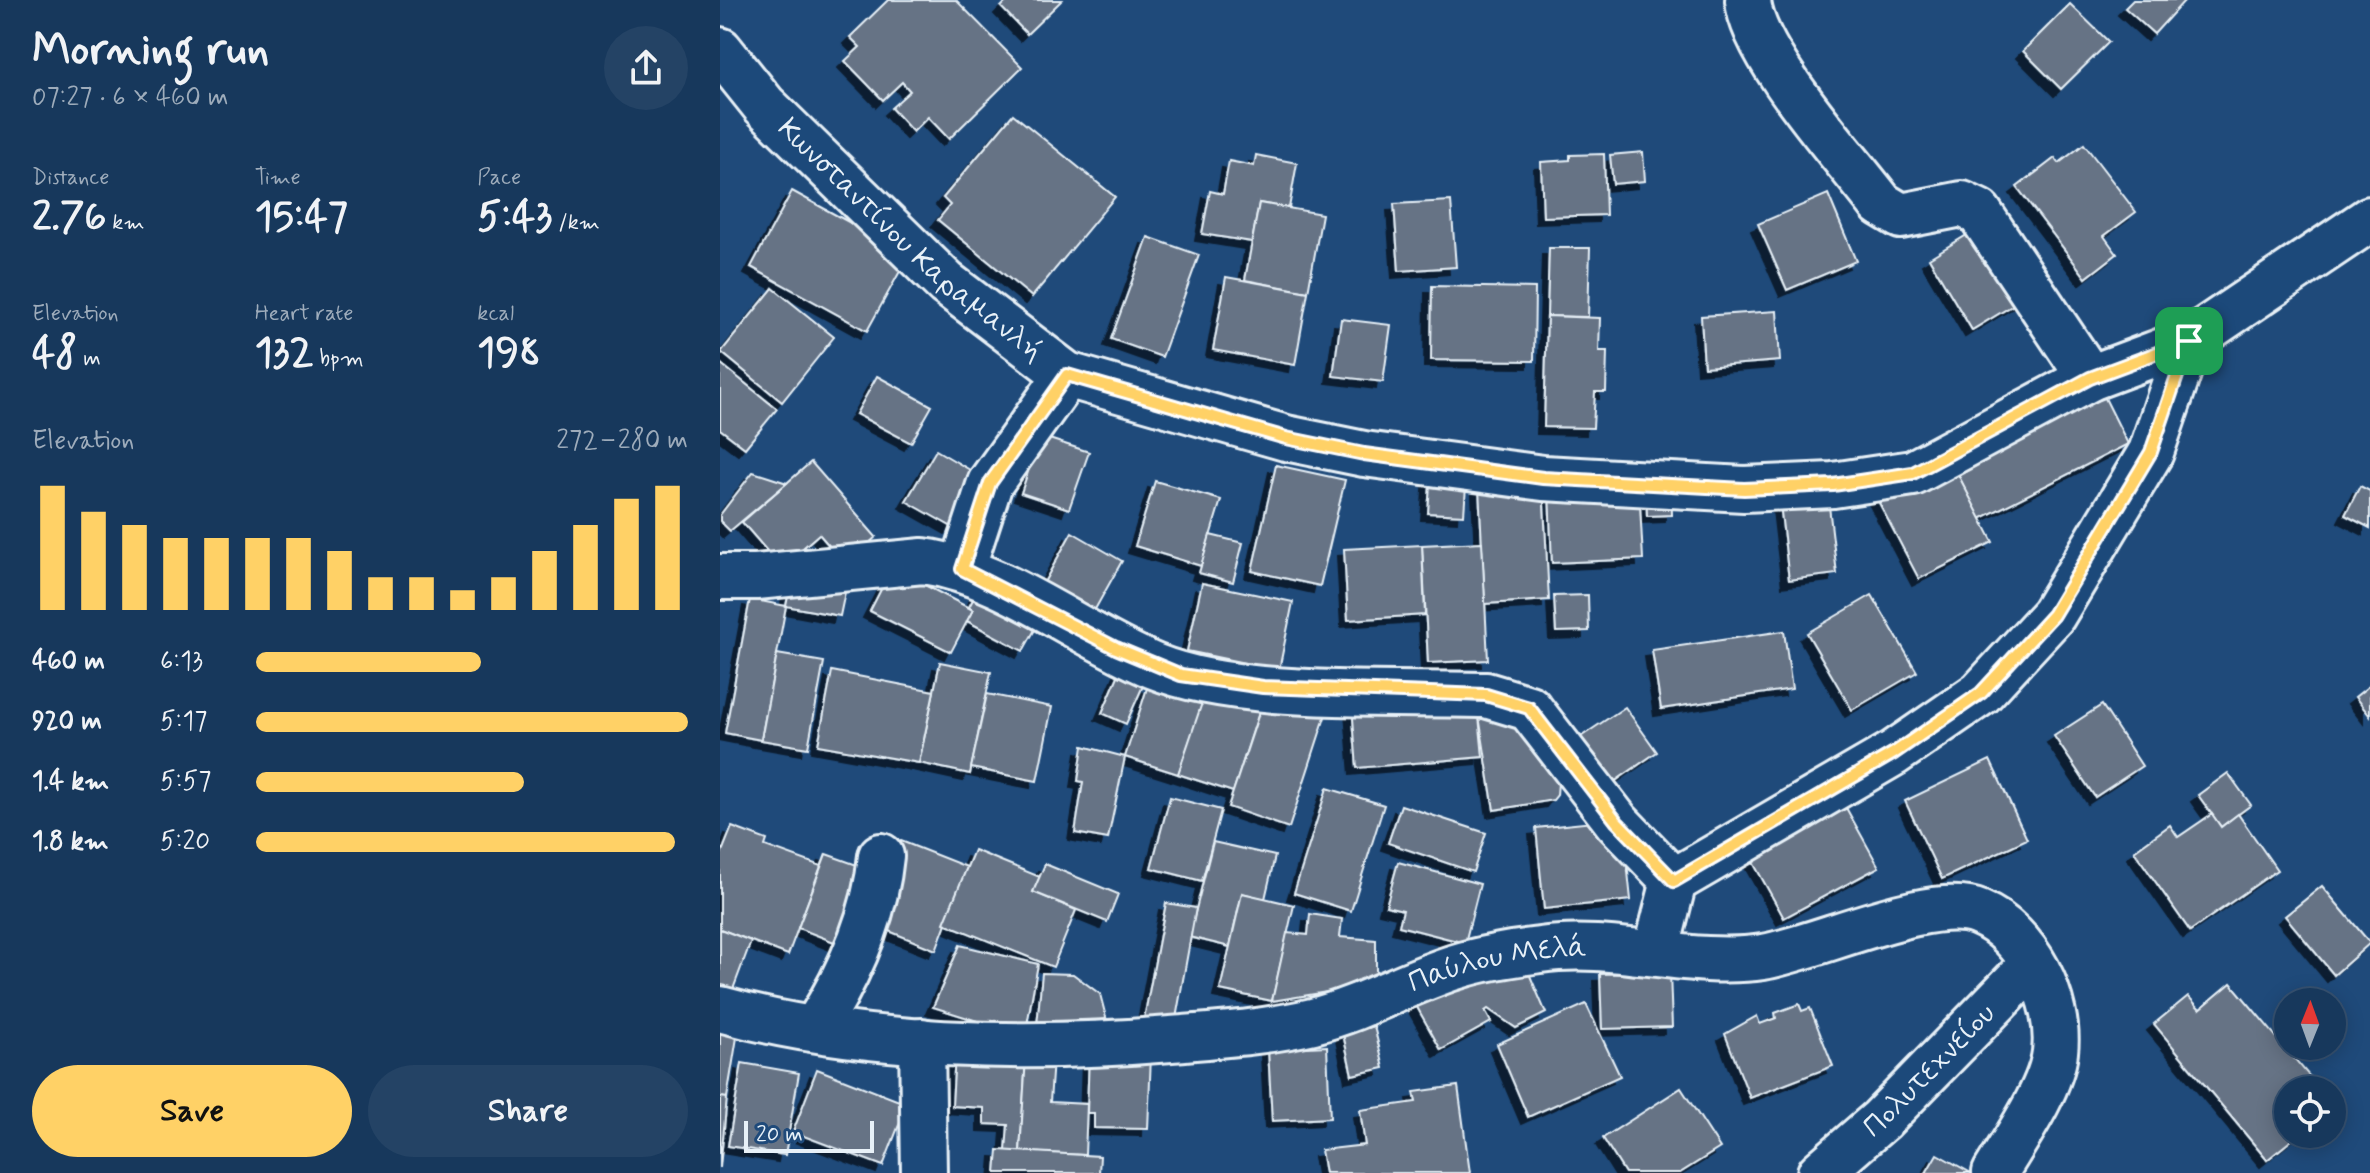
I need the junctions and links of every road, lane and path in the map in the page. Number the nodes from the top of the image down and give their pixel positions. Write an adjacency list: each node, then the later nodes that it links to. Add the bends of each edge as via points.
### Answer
1 (1748, 0): 6 (street, via 1749,17 1763,49 1881,204 1901,216 1962,204 1979,212)
2 (720, 50): 5 (street, Κωνσταντίνου Καραμανλή, via 764,105 946,283)
3 (2370, 219): 4 (street, Κωνσταντίνου Καραμανλή)
4 (2189, 341): 6 (street, Κωνσταντίνου Καραμανλή); 10 (street, via 2151,452 2053,615 1981,693 1894,753)
5 (1067, 375): 6 (street, Κωνσταντίνου Καραμανλή, via 1286,438 1364,454 1543,478 1744,489 1833,485 1913,473); 7 (street, via 990,483)
6 (2090, 378)
7 (962, 569): 8 (street, via 923,561); 10 (street, via 1116,648 1181,675 1263,687 1486,695 1529,708 1617,822)
8 (720, 577)
9 (881, 856): 14 (street, via 847,977)
10 (1674, 881): 11 (street)
11 (1656, 952): 12 (street, Παύλου Μελά, via 1720,960 1763,957 1908,916 1958,909 1987,917); 15 (street, Παύλου Μελά, via 1568,947 1493,958 1455,967 1366,1006 1269,1029 1052,1047)
12 (2033, 964): 17 (street, Πολυτεχνείου, via 1881,1120); 18 (street, Παύλου Μελά, via 2051,1008 2055,1052)
13 (720, 1009): 14 (street, Παύλου Μελά)
14 (816, 1027): 15 (street, Παύλου Μελά)
15 (922, 1041): 16 (street)
16 (924, 1173)
17 (1820, 1173)
18 (1995, 1173)

